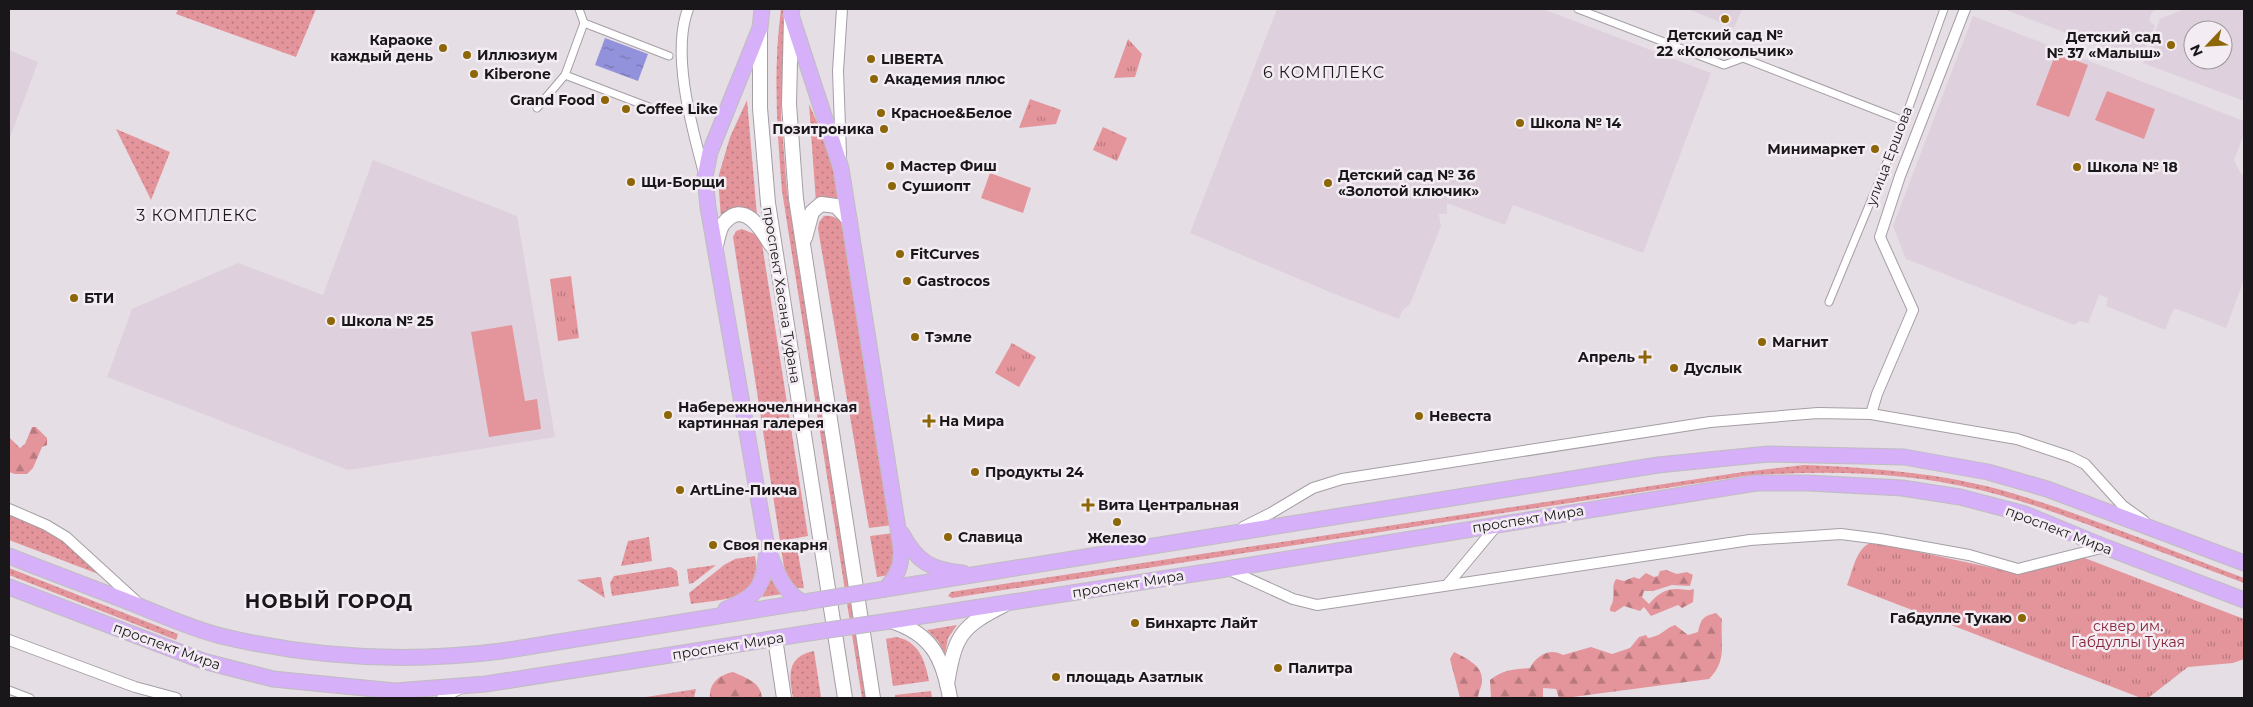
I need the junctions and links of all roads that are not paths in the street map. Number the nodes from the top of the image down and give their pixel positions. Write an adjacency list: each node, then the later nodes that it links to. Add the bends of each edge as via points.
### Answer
1 (579, 9): 9 (street)
2 (688, 9): 17 (street, via 683,42 683,77 692,131)
3 (762, 9): 10 (main road, проспект Хасана Туфана)
4 (842, 9): 16 (street, via 838,71)
5 (1578, 9): 15 (street, via 1724,65 1743,58)
6 (1944, 9): 15 (street, улица Ершова)
7 (1965, 9): 23 (street, via 1900,176 1880,237 1913,310)
8 (791, 12): 16 (main road); 20 (main road, проспект Хасана Туфана, via 789,104)
9 (584, 23): 11 (street); 12 (street)
10 (760, 28): 17 (main road, via 710,152); 21 (main road, проспект Хасана Туфана, via 760,108)
11 (669, 56)
12 (565, 75): 13 (street); 14 (street)
13 (649, 107)
14 (537, 108)
15 (1904, 121): 22 (street, улица Ершова)
16 (841, 168): 18 (main road)
17 (705, 176): 19 (main road)
18 (850, 222): 20 (main road, via 836,206 821,204 812,212); 26 (main road)
19 (716, 246): 21 (main road, via 723,223 732,216 746,215 758,222); 30 (main road)
20 (803, 246): 54 (main road, проспект Хасана Туфана)
21 (775, 251): 53 (main road, проспект Хасана Туфана)
22 (1829, 302)
23 (1871, 414): 27 (street, via 2018,438 2071,457 2085,464 2123,506); 28 (street, via 1818,413 1710,422 1342,479 1313,488 1246,526)
24 (9, 510): 41 (street, via 46,524 66,537)
25 (1498, 524): 29 (main road, проспект Мира, via 1756,483 1808,482 1902,488 1960,497 2025,514); 33 (main road, проспект Мира); 35 (street)
26 (899, 528): 34 (main road, via 913,552 928,565 949,572); 37 (main road, via 900,569)
27 (2152, 528): 28 (main road, проспект Мира, via 2047,489 1988,472 1904,457 1768,454 1658,465); 32 (main road, проспект Мира)
28 (1211, 539): 34 (main road, проспект Мира)
29 (2105, 547): 35 (street, via 2018,569 1969,555 1842,534 1750,540); 38 (main road, проспект Мира)
30 (768, 548): 39 (main road, via 785,588 797,599); 42 (main road, via 761,583 753,596)
31 (9, 556): 41 (main road, проспект Мира)
32 (2244, 563)
33 (1226, 569): 35 (street, via 1293,599 1317,605); 40 (main road, проспект Мира)
34 (974, 574): 37 (main road, проспект Мира)
35 (1448, 584)
36 (9, 587): 47 (main road, проспект Мира, via 203,661 273,679 395,691)
37 (885, 590): 39 (main road, проспект Мира, bridge)
38 (2244, 600)
39 (808, 602): 42 (main road, проспект Мира)
40 (1012, 602): 43 (main road, проспект Мира); 46 (main road, via 979,618 963,632 953,651)
41 (144, 608): 42 (main road, проспект Мира, via 219,635 273,647 392,658 472,655)
42 (705, 618)
43 (890, 620): 44 (main road, проспект Мира, bridge); 46 (main road, via 909,626 922,635 938,655)
44 (775, 638): 47 (main road, проспект Мира); 52 (main road)
45 (9, 640): 50 (street, via 135,687)
46 (947, 684): 55 (main road)
47 (461, 688): 51 (street)
48 (9, 690): 49 (street)
49 (30, 698)
50 (176, 698)
51 (442, 698)
52 (784, 698)
53 (845, 698)
54 (873, 698)
55 (950, 698)

